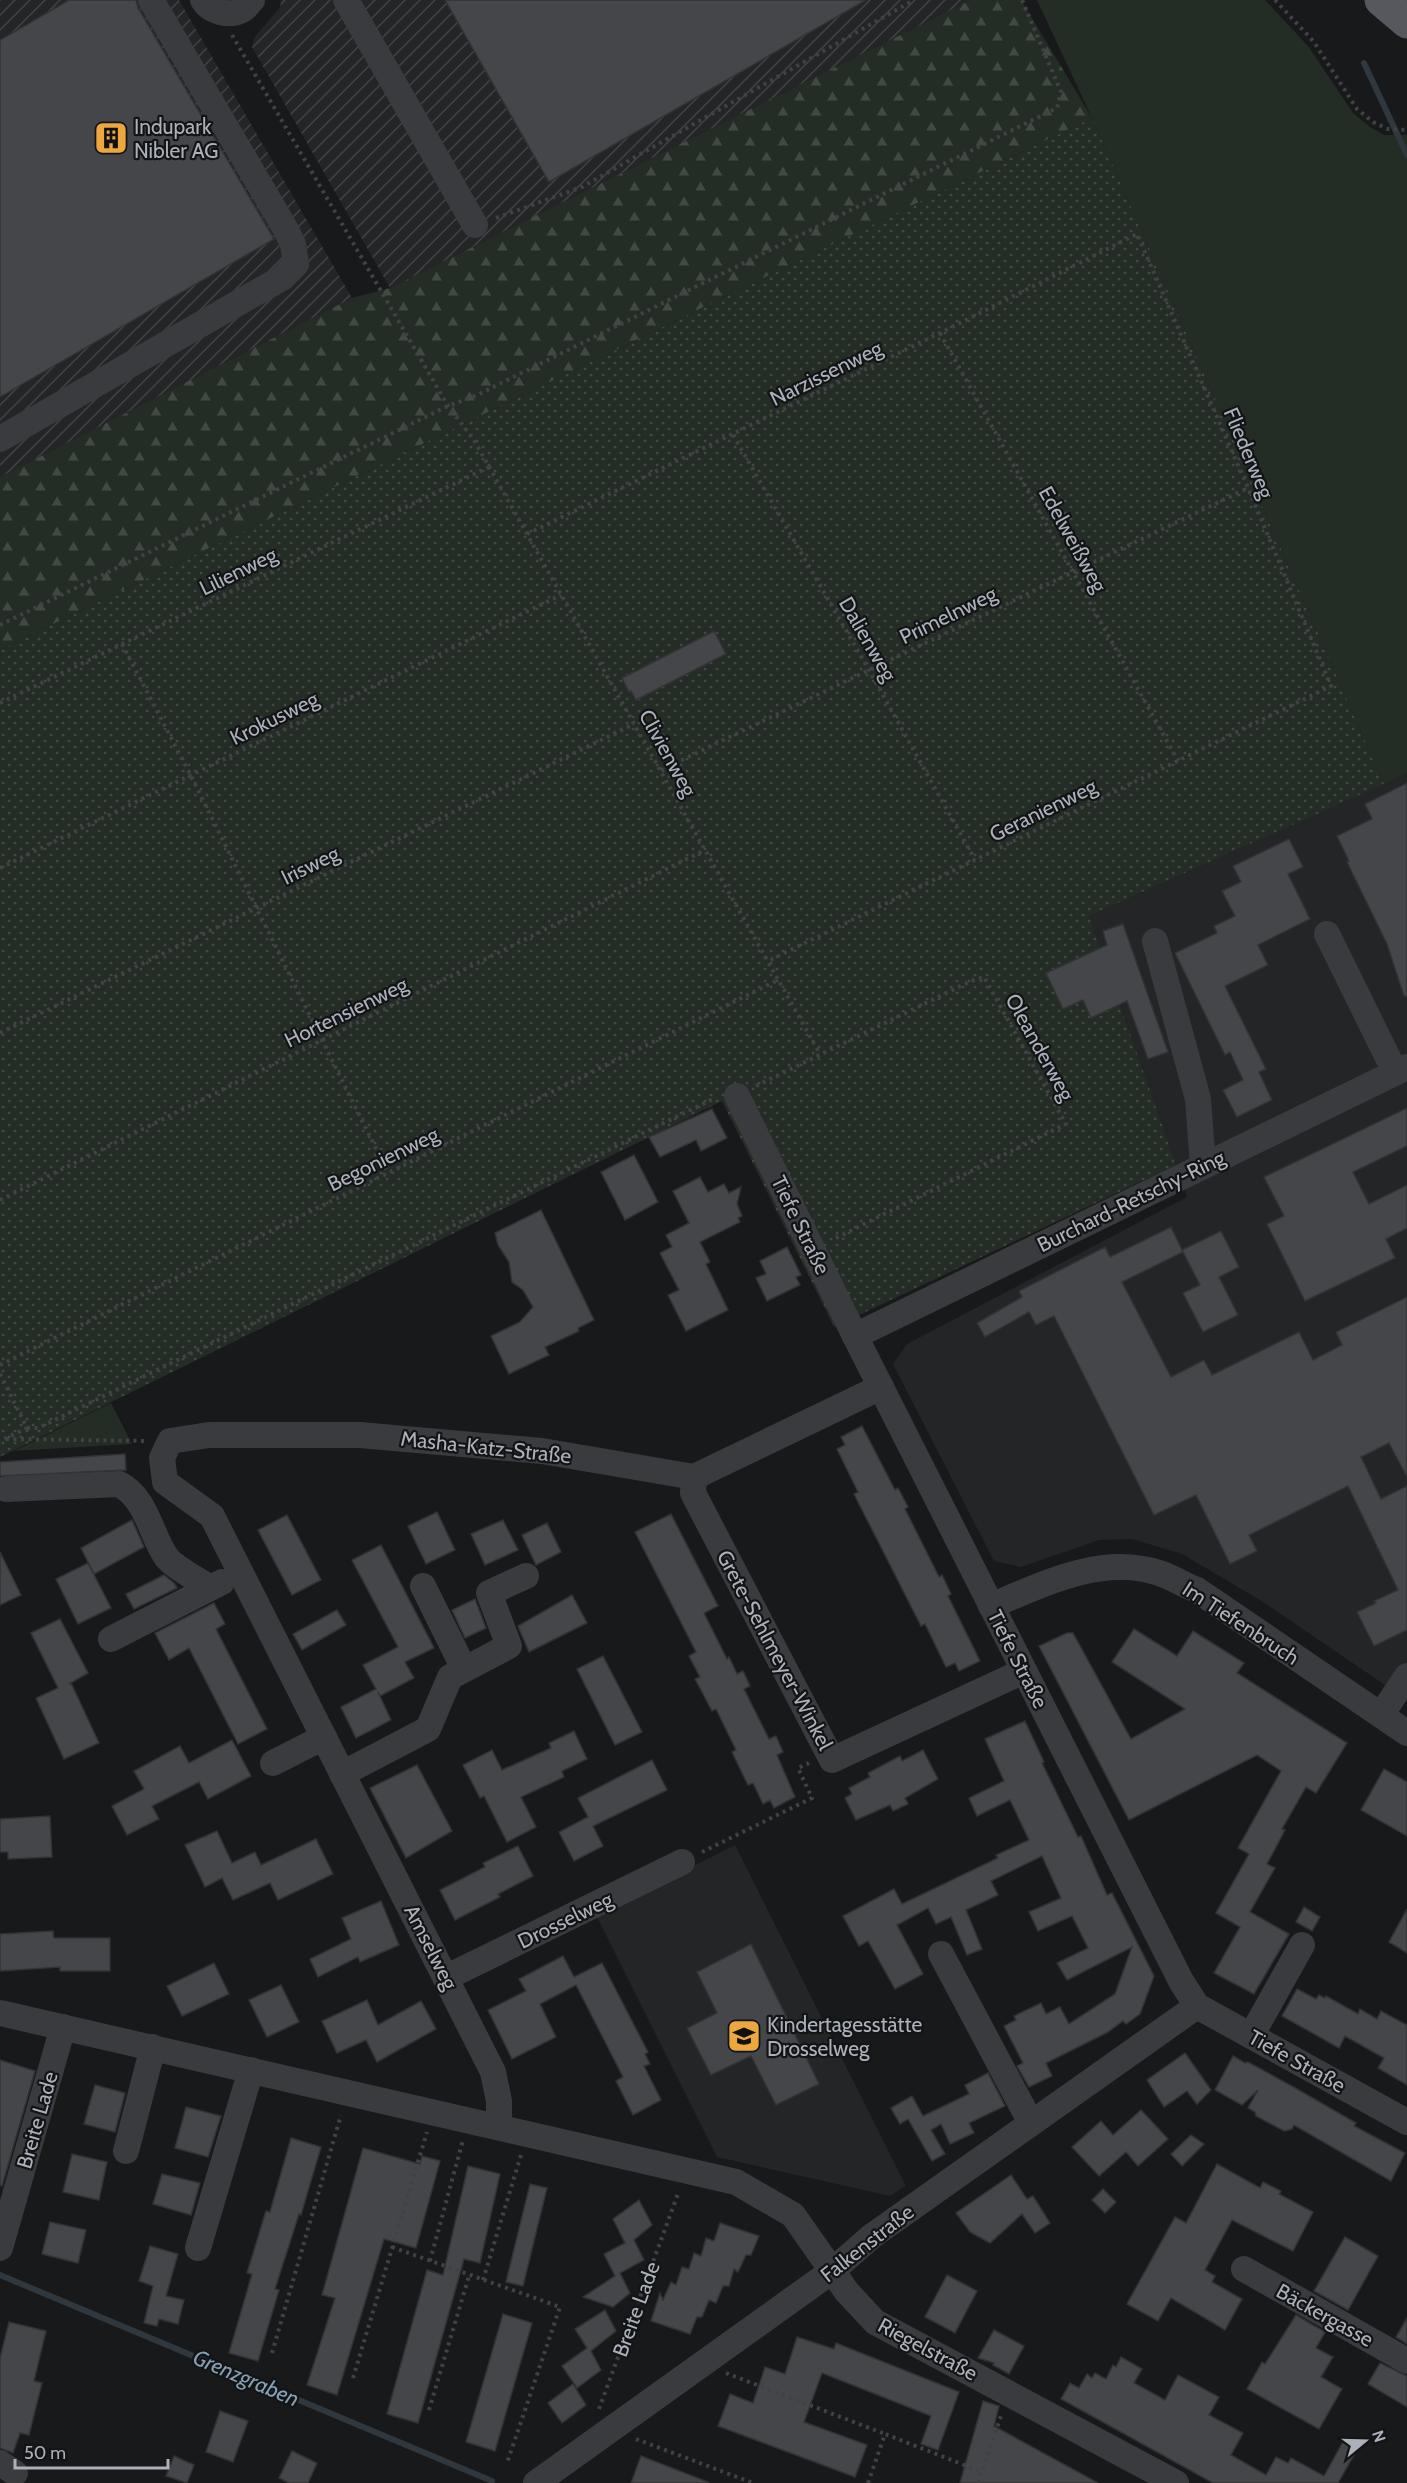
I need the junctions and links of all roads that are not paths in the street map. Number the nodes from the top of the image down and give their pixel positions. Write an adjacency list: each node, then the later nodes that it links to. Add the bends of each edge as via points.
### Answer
1 (152, 0): 8 (street, via 289,236 296,264 282,278)
2 (203, 0): 3 (street, via 225,14 242,10)
3 (252, 0)
4 (346, 0): 7 (street)
5 (1381, 0): 6 (main road)
6 (1407, 22)
7 (475, 225)
8 (0, 439)
9 (1327, 934): 11 (street)
10 (1155, 941): 13 (street, via 1198,1099)
11 (1401, 1070): 13 (street, Burchard-Retschy-Ring)
12 (737, 1096): 14 (street, Tiefe Straße)
13 (1203, 1166): 14 (street, Burchard-Retschy-Ring)
14 (855, 1336): 15 (street, Tiefe Straße)
15 (881, 1387): 16 (street); 23 (street, Tiefe Straße)
16 (694, 1477): 18 (street, Masha-Katz-Straße, via 542,1450 360,1435 209,1435 170,1441 162,1458 165,1482); 26 (street, Grete-Sehlmeyer-Winkel, via 693,1493 832,1760)
17 (6, 1489): 22 (street, via 119,1484 131,1490 168,1559)
18 (212, 1516): 19 (street, Amselweg)
19 (241, 1572): 22 (street); 30 (street, Amselweg)
20 (526, 1576): 25 (street, via 489,1593 509,1646)
21 (423, 1586): 25 (street)
22 (210, 1588): 24 (street)
23 (991, 1606): 26 (street, Tiefe Straße); 28 (street, Im Tiefenbruch, via 1080,1572 1123,1566 1159,1573 1197,1590)
24 (111, 1639)
25 (464, 1669): 32 (street, via 450,1677 428,1729)
26 (1024, 1671): 37 (street, Tiefe Straße)
27 (1407, 1676): 28 (street)
28 (1381, 1714): 29 (street, Im Tiefenbruch)
29 (1407, 1733)
30 (324, 1737): 31 (street); 32 (street, Amselweg)
31 (273, 1762)
32 (342, 1774): 36 (street, Amselweg)
33 (682, 1862): 36 (street, Drosselweg)
34 (1302, 1945): 40 (street)
35 (941, 1954): 44 (street)
36 (447, 1977): 45 (street, Amselweg, via 493,2072 500,2101)
37 (1197, 2006): 40 (street, Tiefe Straße); 44 (street, Falkenstraße)
38 (0, 2013): 39 (street)
39 (63, 2027): 41 (street); 47 (street, Breite Lade)
40 (1251, 2036): 43 (street, Tiefe Straße)
41 (153, 2047): 42 (street); 46 (street)
42 (250, 2070): 45 (street); 48 (street)
43 (1407, 2122)
44 (1031, 2123): 50 (street, Falkenstraße, via 872,2236)
45 (499, 2126): 50 (street, via 736,2182 793,2216)
46 (126, 2151)
47 (0, 2248)
48 (198, 2248)
49 (1244, 2269): 51 (street, Bäckergasse)
50 (832, 2271): 52 (street, Riegelstraße, via 875,2322 1009,2392); 53 (street, Falkenstraße)
51 (1407, 2361)
52 (1161, 2479)
53 (536, 2483)

